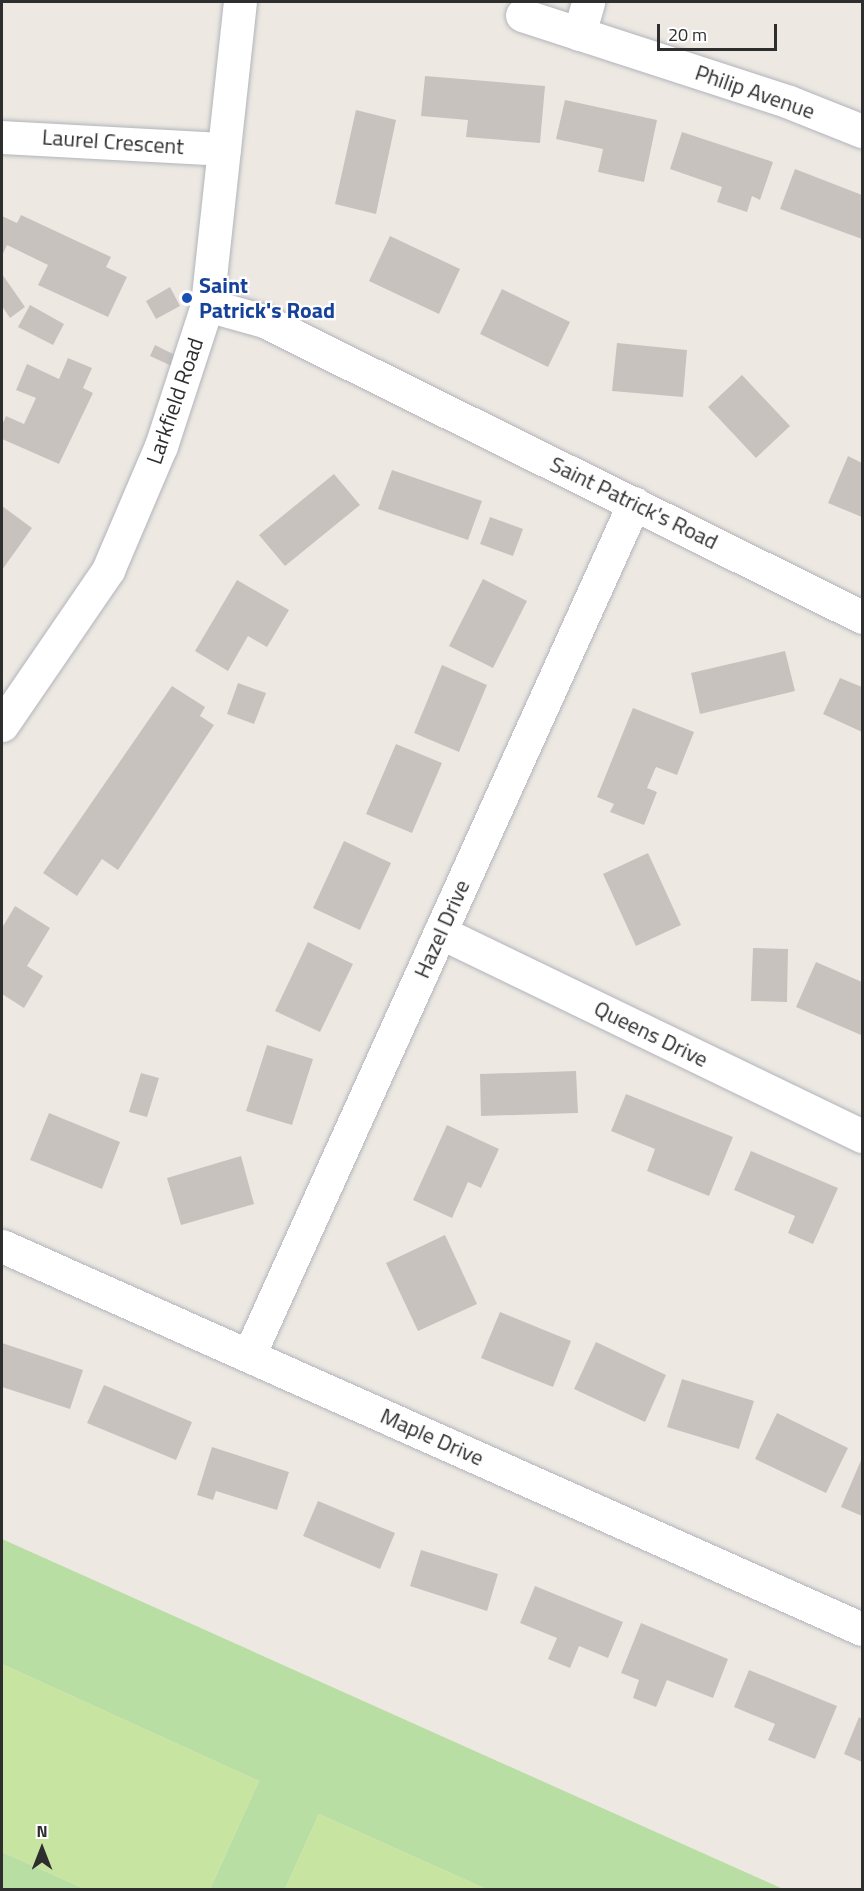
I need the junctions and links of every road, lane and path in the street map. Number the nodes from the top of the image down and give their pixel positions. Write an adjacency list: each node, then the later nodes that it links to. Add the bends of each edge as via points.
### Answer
1 (240, 2): 7 (street, Larkfield Road)
2 (588, 2): 4 (street)
3 (522, 15): 4 (street, Philip Avenue)
4 (579, 34): 5 (street, Philip Avenue, via 789,102)
5 (862, 131)
6 (2, 137): 7 (street, Laurel Crescent)
7 (224, 149): 8 (street, Larkfield Road)
8 (207, 306): 9 (street, Saint Patrick's Road, via 264,321); 11 (street, Larkfield Road, via 161,446 108,570)
9 (634, 503): 10 (street, Saint Patrick's Road); 12 (street, Hazel Drive)
10 (862, 617)
11 (2, 725)
12 (440, 932): 13 (street, Queens Drive); 15 (street, Hazel Drive)
13 (862, 1137)
14 (2, 1246): 15 (street, Maple Drive)
15 (249, 1355): 16 (street, Maple Drive)
16 (862, 1629)

